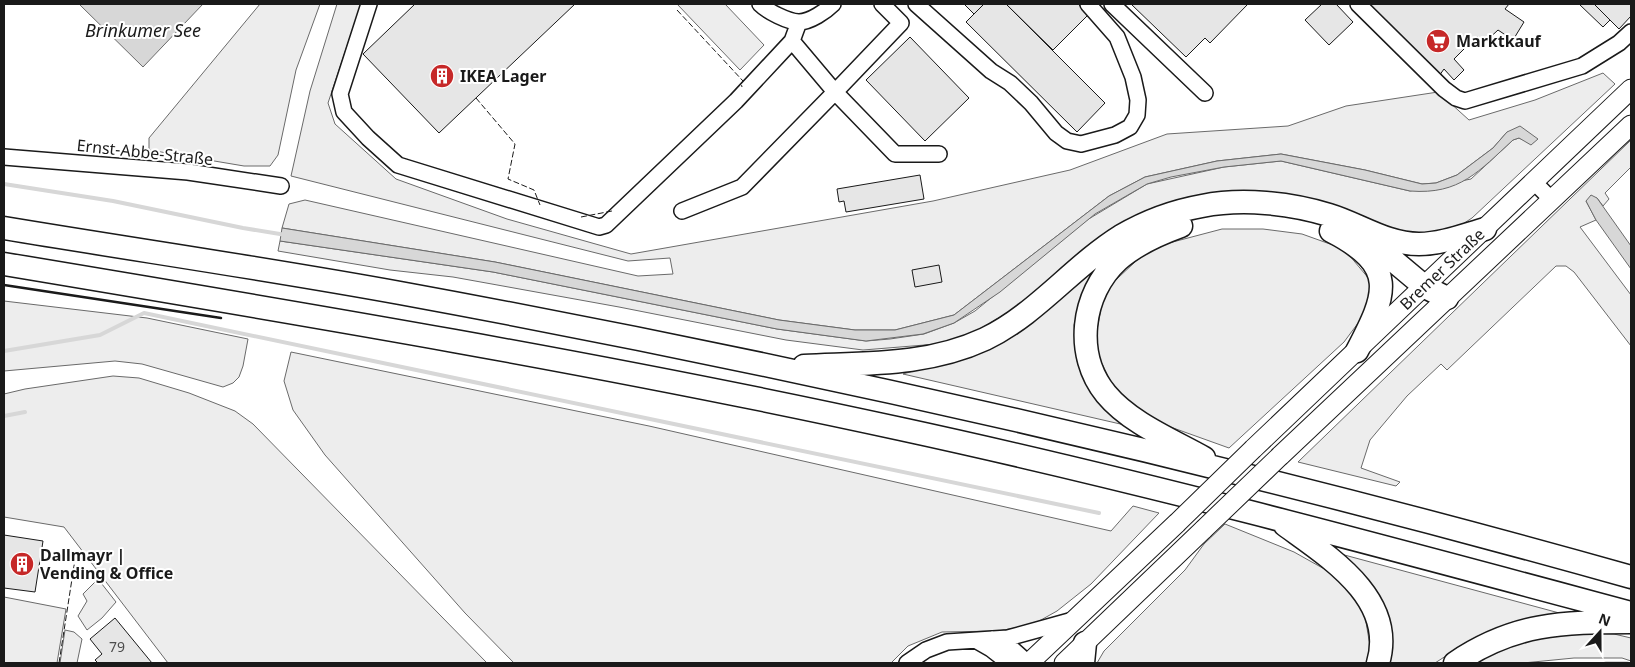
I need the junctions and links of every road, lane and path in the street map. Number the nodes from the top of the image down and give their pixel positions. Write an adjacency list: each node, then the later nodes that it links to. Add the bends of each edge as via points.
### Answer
1 (369, 4): 11 (street, via 340,94 344,112 368,138 398,165 592,226 606,225 736,101)
2 (760, 4): 9 (street, via 767,12)
3 (834, 4): 9 (street, via 826,11)
4 (882, 4): 13 (street, via 901,23)
5 (916, 4): 6 (street, via 1010,83 1056,133 1067,141 1081,144 1115,135 1130,127 1137,115 1138,100 1133,77 1117,37)
6 (1088, 4)
7 (1112, 4): 14 (street)
8 (1358, 4): 10 (street, via 1444,89 1465,101 1582,66)
9 (799, 22): 11 (street)
10 (1631, 32)
11 (792, 41): 13 (street)
12 (1631, 89): 18 (main road, Bremer Straße)
13 (835, 92): 16 (street, via 895,154); 21 (street, via 742,187)
14 (1205, 93)
15 (1631, 125): 20 (main road, Bremer Straße)
16 (938, 154)
17 (4, 157): 19 (street, Ernst-Abbe-Straße, via 188,172)
18 (1534, 182): 20 (street); 23 (main road, Bremer Straße)
19 (282, 186)
20 (1552, 200): 28 (main road, Bremer Straße)
21 (682, 211)
22 (4, 228): 30 (highway, via 406,294)
23 (1485, 229): 25 (highway, via 1436,242 1418,244); 27 (main road, Bremer Straße)
24 (1331, 232): 27 (highway, via 1375,247); 29 (highway, via 1364,252 1379,275 1380,305); 31 (highway, via 1260,218 1216,218 1180,227 1158,235 1126,254 1108,271 1093,297 1085,337 1091,368 1102,390 1131,416)
25 (1392, 240): 27 (highway); 30 (highway, via 1329,215 1282,206 1244,202 1202,206 1145,223 1120,237 1043,301 987,338 949,354 905,362)
26 (4, 264): 32 (highway, via 535,354 904,430)
27 (1429, 282): 28 (highway); 29 (main road, Bremer Straße)
28 (1447, 298): 39 (main road, Bremer Straße, bridge, via 1204,529)
29 (1357, 351): 35 (main road, Bremer Straße, bridge)
30 (770, 367): 31 (highway)
31 (1224, 470): 33 (highway)
32 (1274, 517): 34 (highway); 44 (highway, via 1343,570 1371,602 1380,627)
33 (1631, 577)
34 (1631, 613)
35 (1074, 620): 37 (street, via 1038,632); 42 (main road, Bremer Straße)
36 (1631, 622): 45 (highway, via 1549,625 1512,633 1476,648)
37 (992, 639): 38 (street); 42 (street, via 1010,647)
38 (976, 640): 40 (street, via 941,644); 41 (street)
39 (1084, 653): 43 (main road, Bremer Straße)
40 (907, 663)
41 (1009, 663)
42 (1028, 663)
43 (1064, 663)
44 (1378, 663)
45 (1454, 663)

